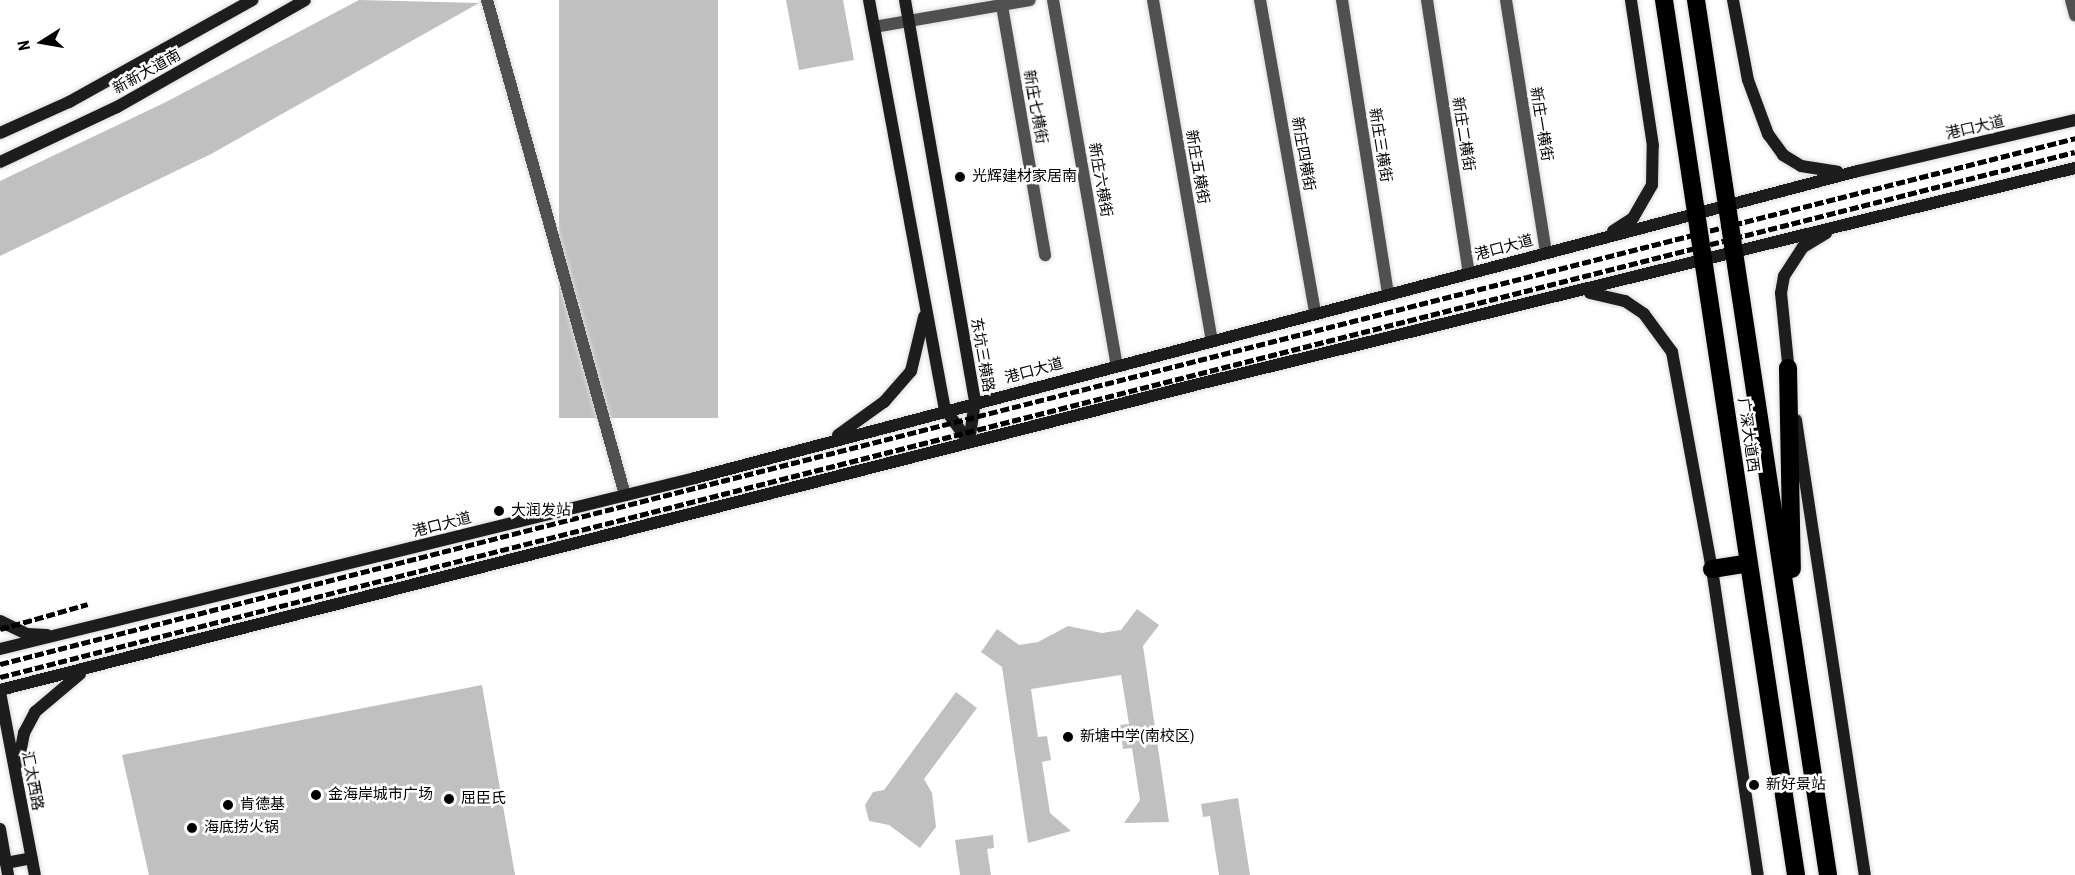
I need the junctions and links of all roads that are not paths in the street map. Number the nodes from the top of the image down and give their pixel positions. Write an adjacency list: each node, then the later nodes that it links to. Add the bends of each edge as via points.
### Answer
1 (252, 0): 23 (street, 新新大道南, via 69,102)
2 (305, 0): 24 (street, 新新大道南, via 117,107)
3 (487, 0): 47 (street)
4 (869, 0): 21 (street)
5 (905, 0): 20 (street, 东坑三横路)
6 (1030, 0): 18 (street)
7 (1053, 0): 41 (street, 新庄六横街)
8 (1153, 0): 40 (street, 新庄五横街)
9 (1260, 0): 39 (street, 新庄四横街)
10 (1342, 0): 37 (street, 新庄三横街)
11 (1427, 0): 35 (street, 新庄二横街)
12 (1506, 0): 32 (street, 新庄一横街)
13 (1631, 0): 30 (street, via 1653,146 1652,185 1633,218)
14 (1664, 0): 28 (highway, 广深大道西)
15 (1696, 0): 27 (highway, 广深大道西)
16 (1733, 0): 26 (street, via 1758,112 1783,155 1823,172)
17 (2071, 0): 19 (street)
18 (1001, 2): 20 (street); 33 (street, 新庄七横街)
19 (2075, 15)
20 (909, 21): 21 (street); 43 (street, 东坑三横路)
21 (874, 27): 38 (street)
22 (2075, 120): 26 (street, 港口大道)
23 (0, 133)
24 (0, 162)
25 (2075, 168): 29 (street)
26 (1858, 171): 27 (street, 港口大道)
27 (1729, 205): 28 (street, 港口大道); 31 (highway, 广深大道西)
28 (1698, 213): 30 (street, 港口大道); 34 (highway, 广深大道西)
29 (1837, 226): 31 (street); 42 (street, via 1803,247 1784,276 1781,293)
30 (1593, 241): 32 (street, 港口大道)
31 (1736, 252): 34 (street); 51 (highway, 广深大道西)
32 (1546, 253): 35 (street, 港口大道)
33 (1045, 255)
34 (1704, 260): 36 (street); 48 (highway, 广深大道西)
35 (1469, 273): 37 (street, 港口大道)
36 (1577, 293): 46 (street); 49 (street, via 1624,301 1661,331 1672,352)
37 (1388, 294): 39 (street, 港口大道)
38 (926, 307): 44 (street); 45 (street, via 911,371 884,402)
39 (1315, 313): 40 (street, 港口大道)
40 (1212, 340): 41 (street, 港口大道)
41 (1117, 364): 43 (street, 港口大道)
42 (1788, 368): 51 (highway); 64 (street)
43 (975, 402): 44 (street, 港口大道); 46 (street, 东坑三横路)
44 (945, 409): 45 (street, 港口大道); 46 (street)
45 (831, 440): 47 (street, 港口大道)
46 (969, 442): 54 (street)
47 (625, 495): 52 (street, 港口大道)
48 (1748, 563): 49 (highway); 62 (highway, 广深大道西)
49 (1712, 569): 61 (street)
50 (0, 621): 52 (street, via 27,634)
51 (1792, 622): 63 (highway, 广深大道西)
52 (66, 634): 53 (street, 港口大道)
53 (0, 650)
54 (88, 668): 55 (street); 56 (street, via 35,712 19,752)
55 (0, 691): 56 (street, 汇太西路)
56 (17, 780): 58 (street, 汇太西路)
57 (0, 829): 59 (street)
58 (32, 858): 59 (street); 60 (street, 汇太西路)
59 (7, 869)
60 (35, 875)
61 (1758, 875)
62 (1796, 875)
63 (1828, 875)
64 (1865, 875)

